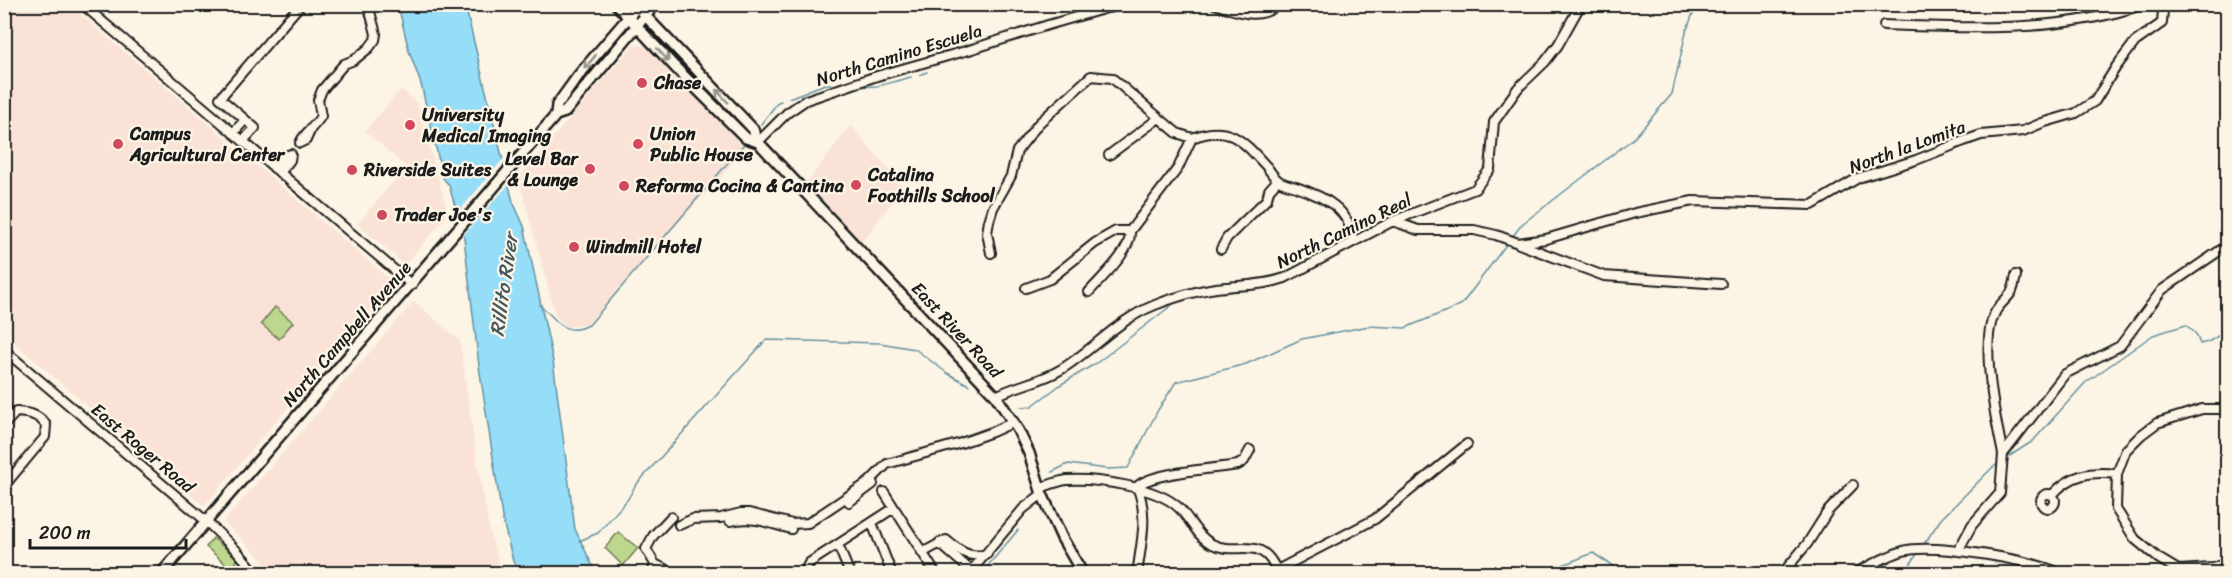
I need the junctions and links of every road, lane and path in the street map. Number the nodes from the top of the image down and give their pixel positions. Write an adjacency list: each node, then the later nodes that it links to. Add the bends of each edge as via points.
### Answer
1 (82, 4): 20 (street)
2 (301, 4): 19 (street, via 220,98)
3 (368, 4): 25 (street, via 375,40 344,64 322,90 318,100 321,116)
4 (616, 4): 14 (main road, East River Road)
5 (655, 4): 13 (main road, North Campbell Avenue)
6 (1132, 4): 23 (street, North Camino Escuela, via 1048,25 809,99 787,113)
7 (1214, 4): 8 (street, via 1254,15 1270,12)
8 (1279, 4)
9 (1581, 4): 27 (street, North Camino Real, via 1558,45 1518,88 1494,122 1490,169 1483,181 1475,189)
10 (2144, 4): 16 (street, via 2119,13 2023,27)
11 (2155, 4): 30 (street, North la Lomita, via 2163,10 2162,23 2135,42 2096,101 2076,113 2024,131 1981,135 1858,178 1812,205 1693,201)
12 (637, 6): 13 (main road, East River Road); 14 (main road, North Campbell Avenue)
13 (646, 16): 15 (main road, North Campbell Avenue); 23 (main road, East River Road, one-way to 13, via 753,129)
14 (628, 17): 15 (main road, East River Road); 17 (main road, North Campbell Avenue, one-way to 17, via 578,76 557,105)
15 (637, 26): 17 (main road, North Campbell Avenue, via 565,112); 23 (main road, East River Road, one-way to 23, via 747,138)
16 (1884, 26)
17 (556, 115): 35 (main road, North Campbell Avenue)
18 (1159, 118): 21 (street); 24 (street); 33 (street, via 1112,78 1091,76 1039,123 1017,152 1011,176 993,208 987,233)
19 (245, 120): 20 (street); 22 (street, via 255,128)
20 (233, 133): 22 (street)
21 (1192, 138): 26 (street, via 1228,133 1252,151); 28 (street, via 1178,168)
22 (243, 141): 25 (street)
23 (758, 142): 40 (main road, East River Road)
24 (1109, 155)
25 (277, 170): 35 (street)
26 (1277, 181): 29 (street, via 1330,201 1347,218); 32 (street, via 1267,200 1227,238)
27 (1393, 221): 29 (street, North Camino Real); 30 (street, North la Lomita, via 1418,230 1474,230)
28 (1130, 231): 37 (street, via 1116,231 1050,279); 38 (street, via 1131,239 1124,251)
29 (1353, 241): 40 (street, North Camino Real, via 1272,283 1191,292 1152,306 1125,321 1059,371)
30 (1518, 243): 36 (street, via 1604,276)
31 (2228, 246): 46 (street, via 2162,290 2120,346 2065,374)
32 (1221, 249)
33 (992, 253)
34 (2016, 275): 46 (street, via 2012,291 1994,315 1990,338 1990,375)
35 (412, 285): 57 (main road, North Campbell Avenue)
36 (1721, 285)
37 (1026, 288)
38 (1089, 292)
39 (4, 350): 57 (street, East Roger Road)
40 (996, 396): 42 (main road, East River Road)
41 (2228, 409): 48 (street, via 2202,409 2157,423 2126,450)
42 (1014, 422): 47 (street); 52 (main road, East River Road)
43 (4, 424): 50 (street, via 16,412 28,412 40,417 46,426 45,437)
44 (1467, 444): 67 (street, via 1375,519)
45 (1250, 450): 51 (street, via 1238,465 1170,474 1141,482)
46 (2003, 454): 61 (street, via 2000,493 1972,525)
47 (905, 460): 47 (street, via 887,464 869,482 808,524 741,513 693,519 679,525 744,518 802,530 864,492 890,467)
48 (2117, 474): 54 (street, via 2078,475); 64 (street, via 2116,509 2135,539 2158,558 2178,570 2213,568)
49 (1853, 484): 77 (street)
50 (4, 486)
51 (1137, 487): 52 (street, via 1064,480); 67 (street, via 1175,504 1210,543 1257,549 1266,554); 76 (street, via 1144,520)
52 (1042, 491): 63 (street); 75 (main road, East River Road, via 1062,538)
53 (884, 492): 55 (street)
54 (2052, 495)
55 (894, 508): 58 (street); 62 (street)
56 (671, 517): 65 (street, via 646,549)
57 (207, 522): 68 (main road, North Campbell Avenue); 69 (street, East Roger Road)
58 (872, 523): 60 (street); 73 (street)
59 (939, 543): 62 (street); 63 (street, via 946,540 966,555); 63 (street, via 968,568 973,569)
60 (838, 545): 71 (street, via 809,563); 72 (street)
61 (1958, 551): 78 (street, via 1905,550); 79 (street, via 2050,567)
62 (922, 553): 74 (street)
63 (987, 554)
64 (2228, 562)
65 (655, 564): 66 (street); 70 (street)
66 (670, 572)
67 (1277, 572)
68 (161, 573)
69 (257, 573)
70 (652, 573)
71 (808, 573)
72 (850, 573)
73 (892, 573)
74 (936, 573)
75 (1083, 573)
76 (1137, 573)
77 (1782, 573)
78 (1853, 573)
79 (2062, 573)

